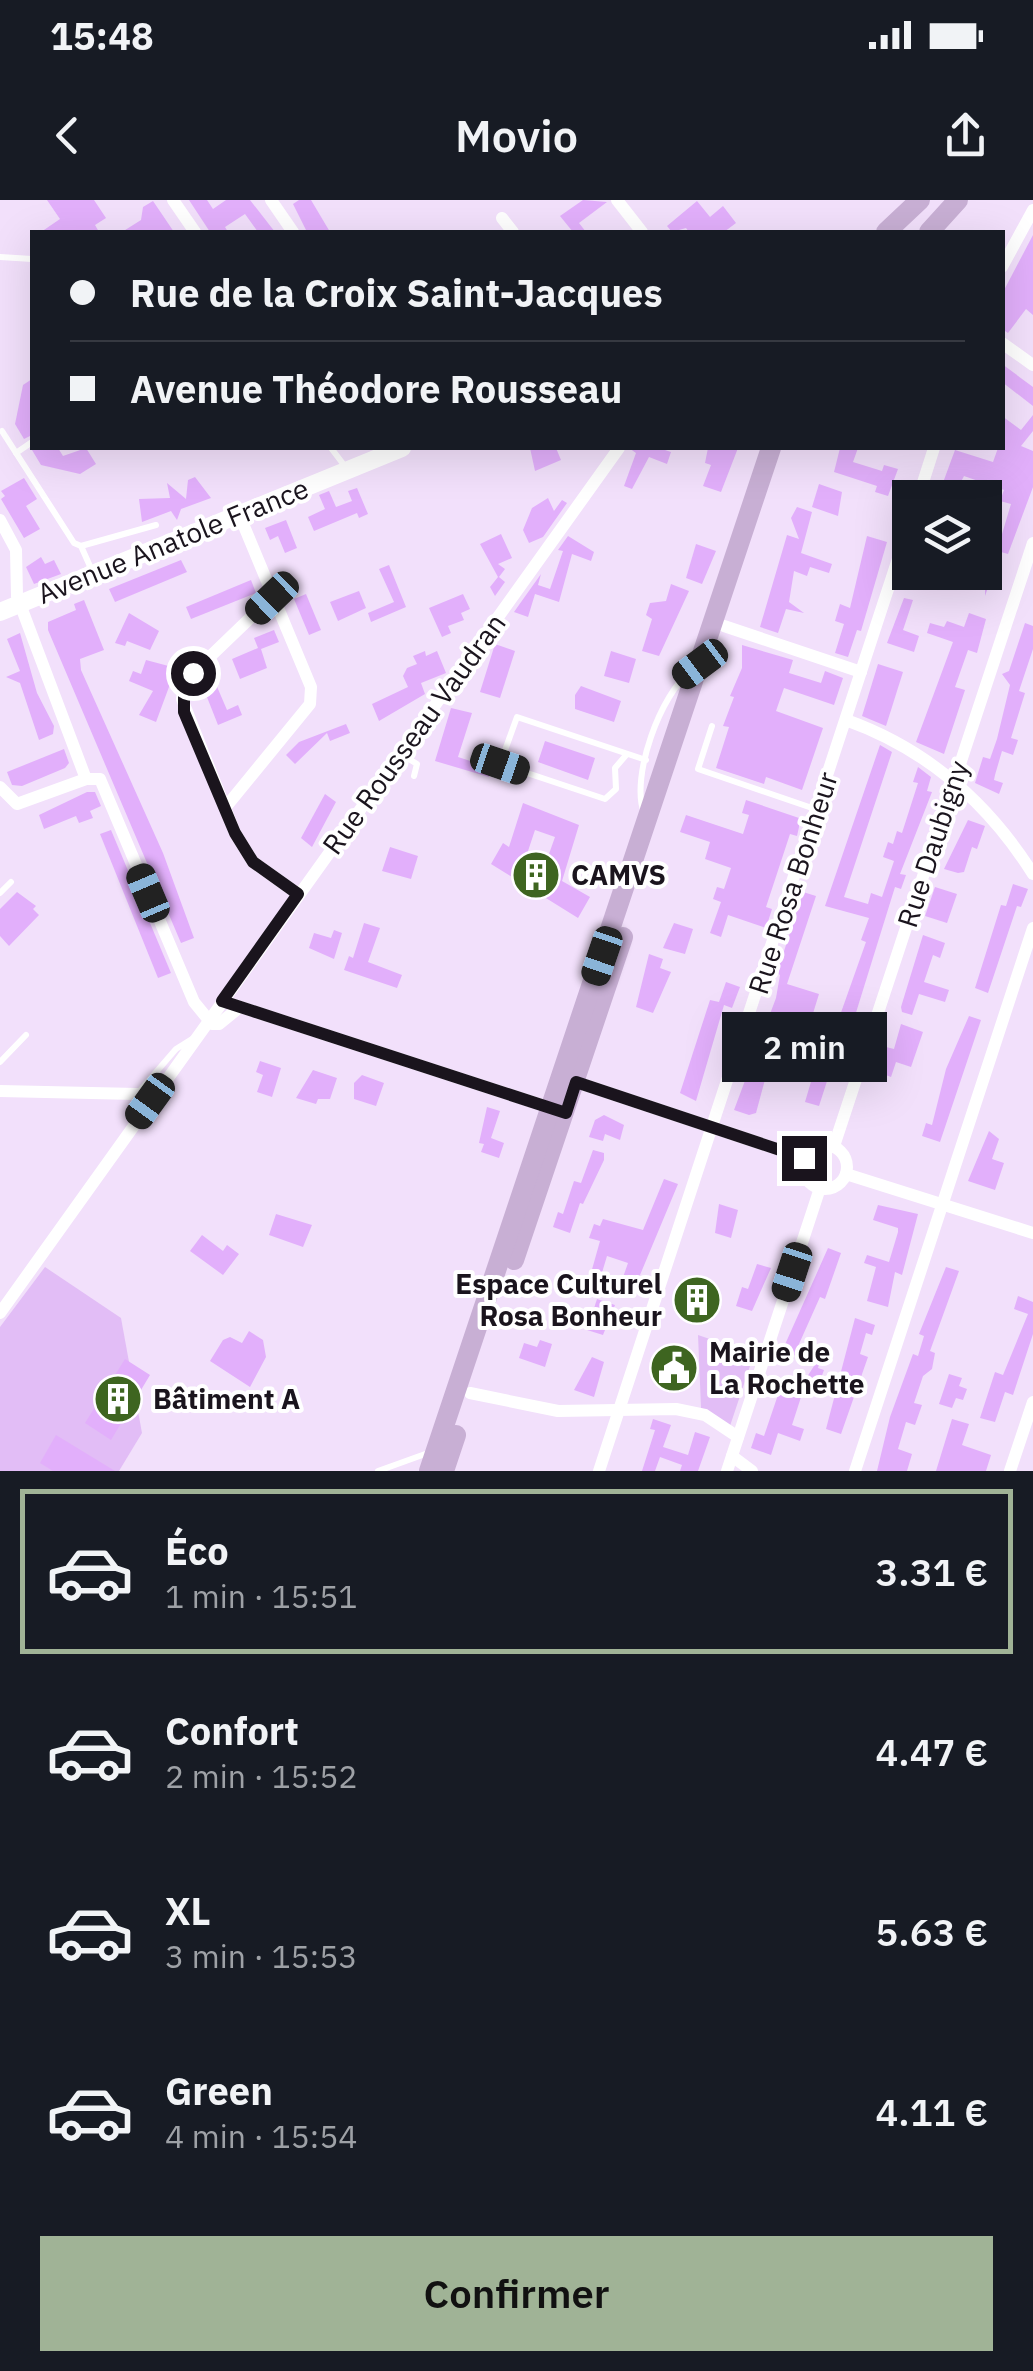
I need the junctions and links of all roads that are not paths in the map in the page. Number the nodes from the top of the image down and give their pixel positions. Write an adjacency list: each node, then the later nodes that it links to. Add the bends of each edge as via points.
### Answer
1 (173, 200): 7 (street)
2 (271, 200): 8 (street)
3 (617, 200): 10 (street)
4 (958, 200): 11 (main road)
5 (1032, 214): 14 (street)
6 (502, 218): 9 (street)
7 (194, 230)
8 (292, 230)
9 (511, 230)
10 (640, 230)
11 (931, 230)
12 (0, 256): 13 (lane)
13 (30, 258)
14 (1005, 262)
15 (1005, 345): 16 (street)
16 (1033, 366)
17 (2, 431): 25 (lane)
18 (30, 443): 25 (lane)
19 (333, 450): 26 (lane)
20 (397, 450): 26 (main road, Avenue Anatole France)
21 (618, 450): 44 (street, Rue Rousseau Vaudran)
22 (770, 450): 39 (main road)
23 (781, 450): 38 (main road)
24 (933, 450): 27 (street)
25 (16, 453): 32 (lane)
26 (348, 470): 28 (main road, Avenue Anatole France)
27 (924, 480)
28 (239, 514): 33 (main road, Avenue Anatole France); 35 (street)
29 (0, 520): 36 (street, via 14,540)
30 (156, 525): 32 (lane)
31 (1033, 543): 50 (street, Rue Daubigny)
32 (81, 546): 33 (lane)
33 (94, 574): 36 (main road, Avenue Anatole France)
34 (892, 577): 40 (street, Rue Rosa Bonheur)
35 (272, 598): 52 (street, via 311,688 310,704); 52 (street, via 184,685 184,712)
36 (20, 604): 37 (main road, Avenue Anatole France); 49 (street)
37 (0, 612)
38 (724, 626): 40 (street); 65 (main road)
39 (700, 664): 46 (lane, via 668,694); 54 (main road)
40 (861, 672): 41 (street, Rue Rosa Bonheur)
41 (846, 720): 50 (street, via 893,740); 53 (street, Rue Rosa Bonheur)
42 (712, 726): 53 (lane, via 698,769)
43 (602, 745): 45 (lane); 47 (lane); 47 (lane, via 517,717 500,764 604,799 616,789)
44 (400, 754): 48 (lane, via 416,764); 58 (street, Rue Rousseau Vaudran)
45 (627, 754): 46 (lane); 47 (lane)
46 (646, 760): 54 (lane, via 638,798)
47 (615, 768)
48 (414, 776)
49 (86, 779): 51 (street, via 17,804); 62 (street, via 100,779 194,1002)
50 (954, 780): 55 (street, via 1010,838); 70 (street, Rue Daubigny)
51 (0, 787)
52 (225, 808): 58 (street, via 253,862)
53 (816, 809): 69 (street, Rue Rosa Bonheur)
54 (647, 821): 65 (main road)
55 (1033, 874)
56 (12, 882): 57 (lane)
57 (0, 893)
58 (298, 894): 60 (street, Rue Rousseau Vaudran)
59 (1033, 928): 74 (street)
60 (222, 1001): 61 (street); 62 (street, Rue Rousseau Vaudran)
61 (240, 1007): 62 (street, via 219,1024); 68 (street)
62 (208, 1020): 67 (street, Rue Rousseau Vaudran)
63 (26, 1036): 64 (lane)
64 (0, 1062)
65 (568, 1080): 68 (main road); 69 (street)
66 (0, 1091): 67 (street)
67 (143, 1098): 76 (street, Rue Rousseau Vaudran)
68 (558, 1110): 77 (main road); 82 (main road)
69 (712, 1127): 71 (street); 79 (street, Rue Rosa Bonheur)
70 (834, 1146): 71 (street, via 820,1145); 72 (street, via 847,1161)
71 (804, 1158): 73 (street, via 804,1174)
72 (846, 1174): 73 (street, via 839,1184); 74 (street)
73 (820, 1188): 80 (street)
74 (943, 1204): 75 (street); 88 (street)
75 (1033, 1234)
76 (1, 1311)
77 (470, 1392): 79 (street, via 539,1408); 84 (main road)
78 (1033, 1402): 89 (street)
79 (619, 1410): 80 (street, via 704,1415); 85 (street, Rue Rosa Bonheur)
80 (738, 1437): 81 (street)
81 (732, 1456): 86 (street); 87 (street)
82 (433, 1461): 83 (lane)
83 (378, 1471)
84 (444, 1471)
85 (599, 1471)
86 (727, 1471)
87 (752, 1471)
88 (855, 1471)
89 (1010, 1471)

